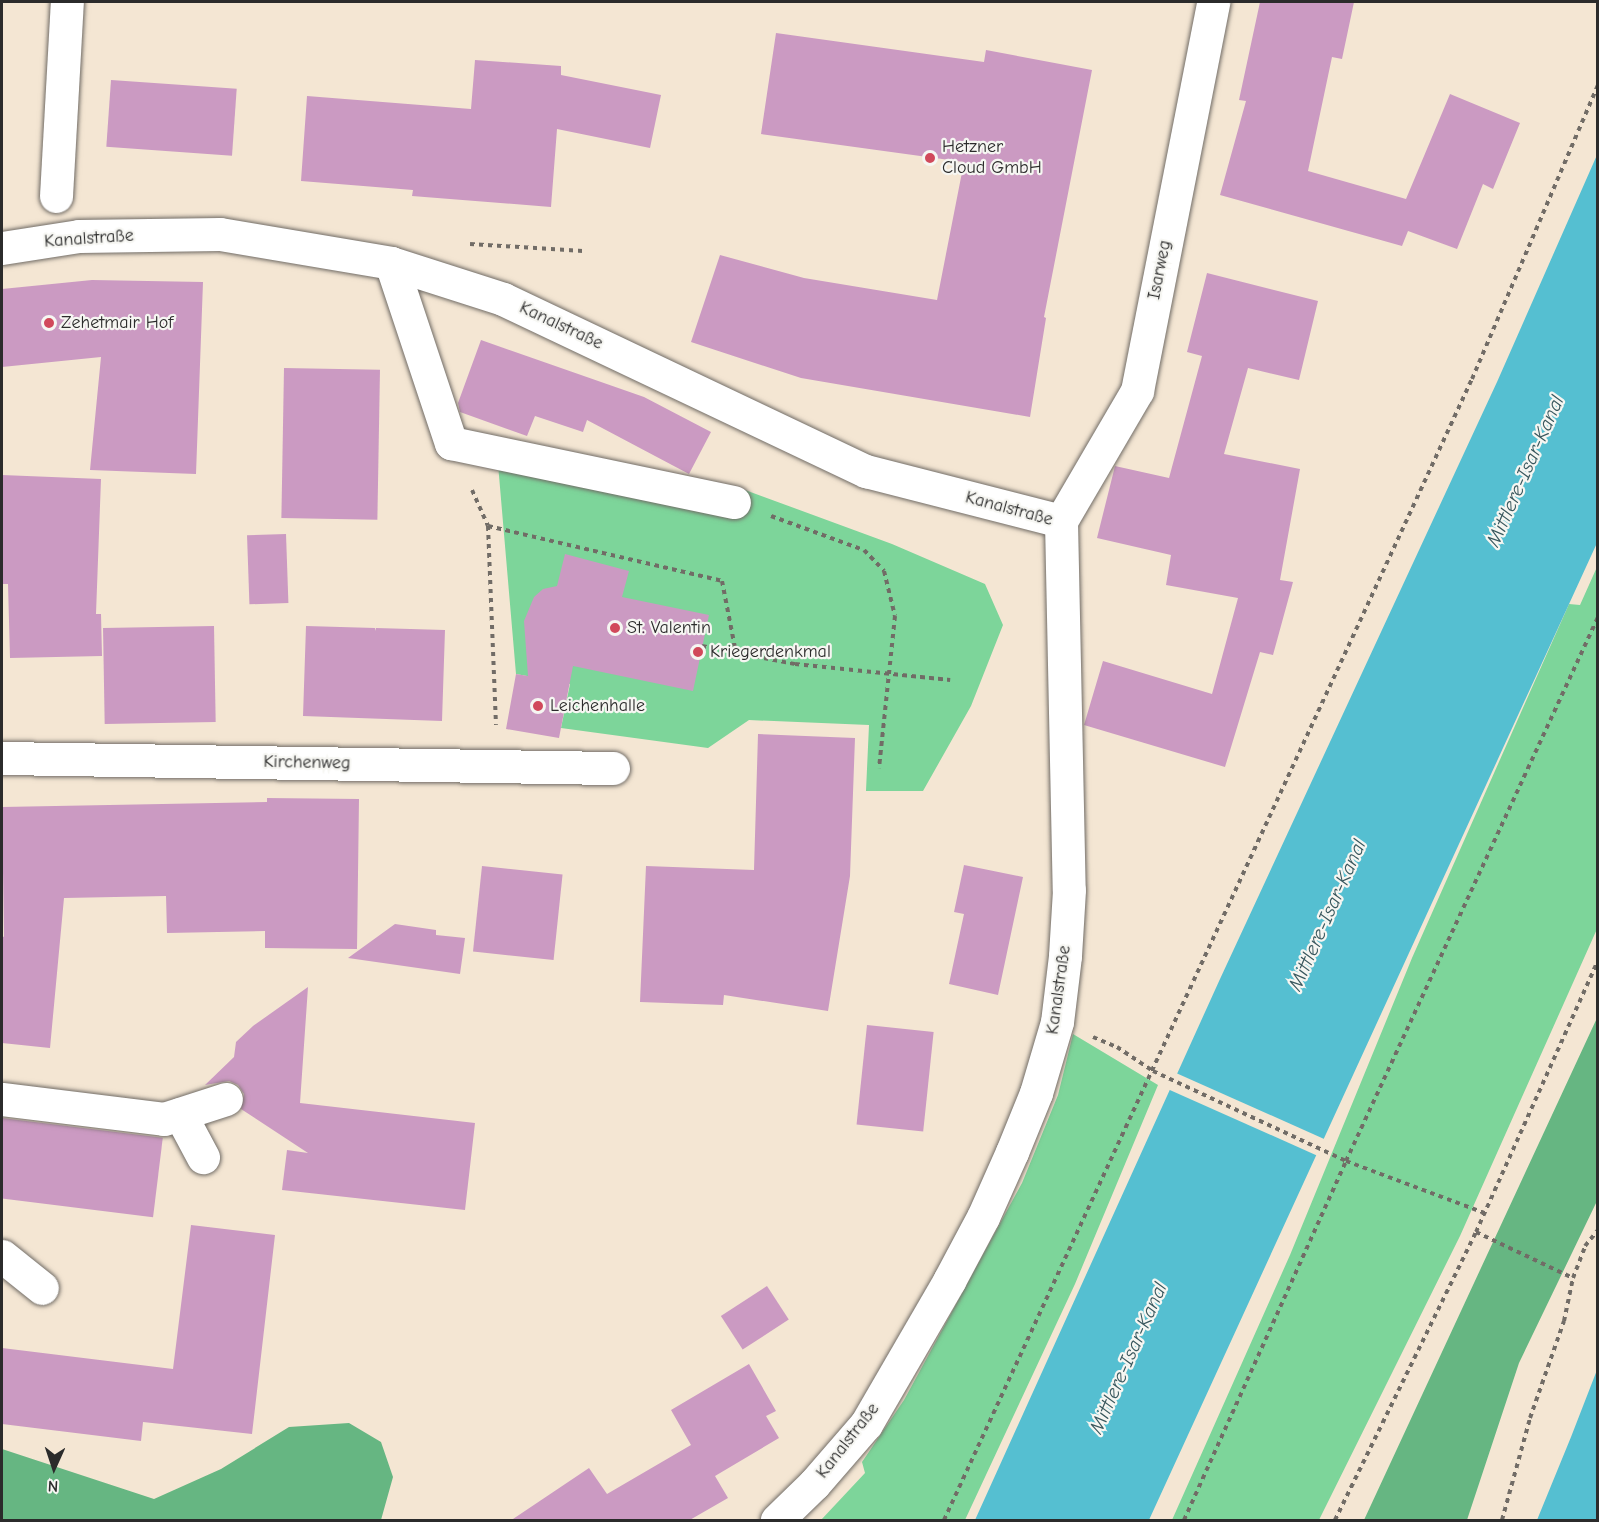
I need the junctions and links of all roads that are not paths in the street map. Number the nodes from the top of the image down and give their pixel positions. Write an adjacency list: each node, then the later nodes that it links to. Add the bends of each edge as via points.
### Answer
1 (67, 2): 3 (street)
2 (1213, 2): 7 (street, Isarweg, via 1137,391)
3 (56, 196)
4 (2, 248): 5 (street, Kanalstraße, via 79,236 220,234)
5 (391, 263): 6 (street, via 451,443); 7 (street, Kanalstraße, via 503,299 866,471)
6 (734, 502)
7 (1061, 521): 16 (street, Kanalstraße, via 1069,890 1057,1022 1036,1093 1012,1152 950,1281 866,1424)
8 (2, 758): 9 (street, Kirchenweg)
9 (613, 768)
10 (2, 1099): 12 (street, via 164,1119)
11 (226, 1099): 12 (street)
12 (180, 1114): 13 (street)
13 (203, 1157)
14 (2, 1256): 15 (street)
15 (42, 1288)
16 (777, 1521)

